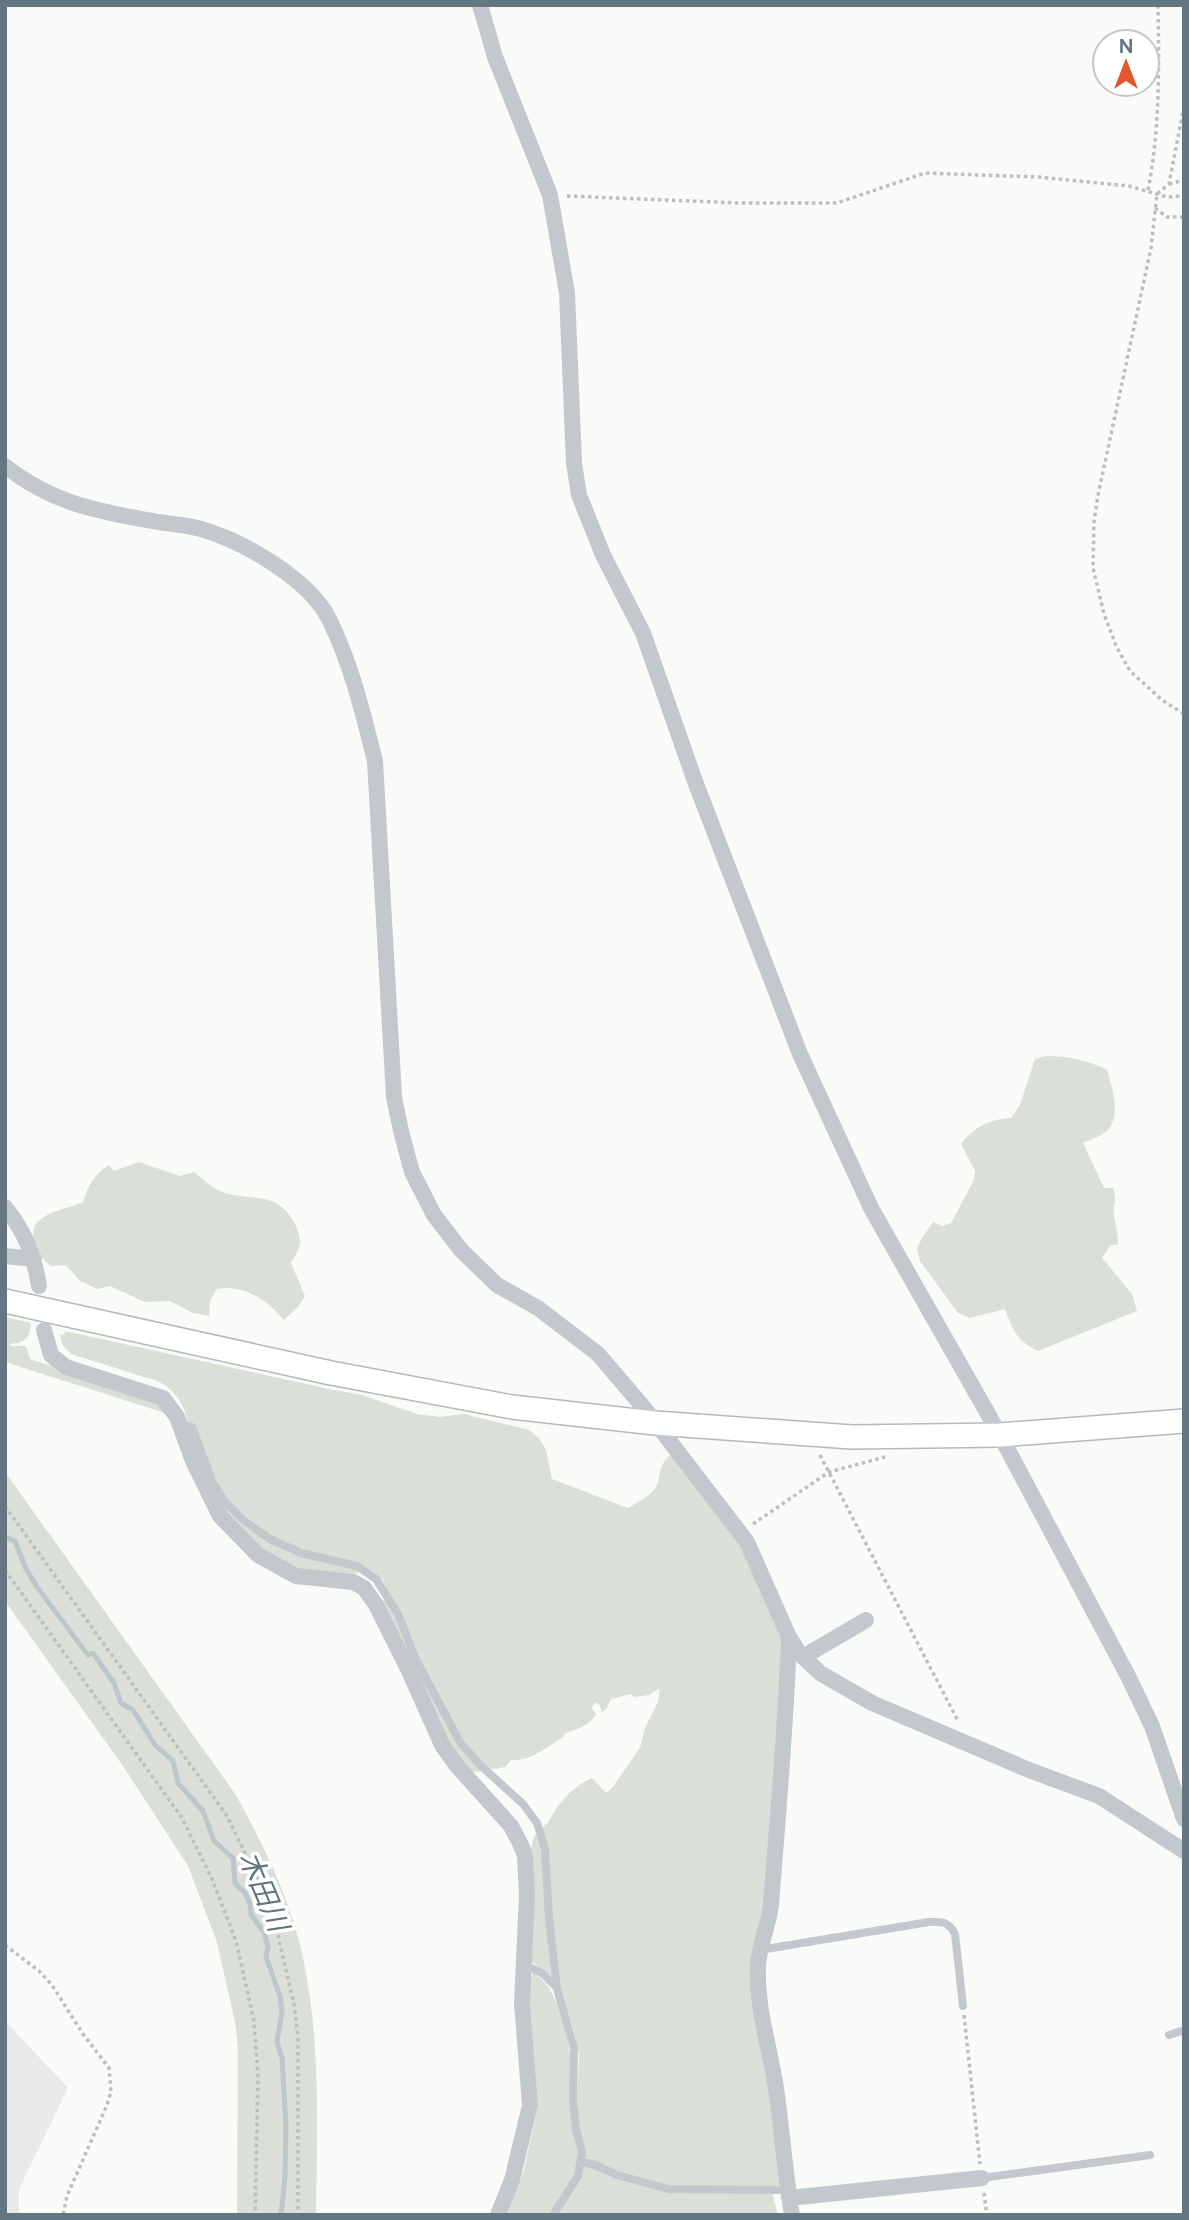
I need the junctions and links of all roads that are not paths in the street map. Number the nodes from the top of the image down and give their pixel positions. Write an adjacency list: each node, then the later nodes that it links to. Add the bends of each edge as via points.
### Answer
1 (480, 5): 12 (street, via 495,57 550,195 568,293 579,495 643,633 800,1054 871,1208)
2 (5, 466): 11 (street, via 57,498 83,507 200,529 235,542 298,580 328,617 375,761 394,1097 412,1172 434,1215 461,1250 496,1285 538,1308 598,1354)
3 (5, 1207): 5 (street)
4 (5, 1256): 5 (street)
5 (34, 1259): 6 (street)
6 (39, 1286)
7 (5, 1301): 11 (street, via 331,1373 512,1407)
8 (44, 1330): 10 (street, via 51,1355 60,1363 163,1398)
9 (1184, 1421): 12 (street)
10 (179, 1423): 19 (street, via 210,1500 258,1555 296,1576 354,1582 369,1593 442,1745 511,1826 521,1845 527,1896); 20 (lane, via 192,1427 212,1481 243,1520 302,1553 357,1566 382,1587 460,1742 523,1804 542,1835)
11 (655, 1423): 12 (street, via 814,1434); 14 (street, via 747,1542)
12 (1000, 1435): 16 (street, via 1152,1726)
13 (866, 1620): 15 (street)
14 (789, 1637): 15 (street); 18 (street, via 771,1907)
15 (803, 1657): 17 (street, via 820,1673 872,1703 1099,1796)
16 (1184, 1819)
17 (1184, 1851)
18 (760, 1950): 21 (lane, via 945,1922 955,1934); 27 (street, via 758,1978)
19 (524, 1965): 20 (lane, via 542,1973); 28 (street, via 522,2003 530,2105 512,2180)
20 (556, 1988): 25 (lane, via 574,2048 573,2099)
21 (963, 2006)
22 (1184, 2030): 23 (lane)
23 (1169, 2035)
24 (1150, 2155): 26 (lane)
25 (582, 2162): 27 (lane, via 667,2189); 29 (lane)
26 (982, 2178): 27 (street)
27 (789, 2194): 30 (street)
28 (498, 2215)
29 (553, 2215)
30 (792, 2215)

